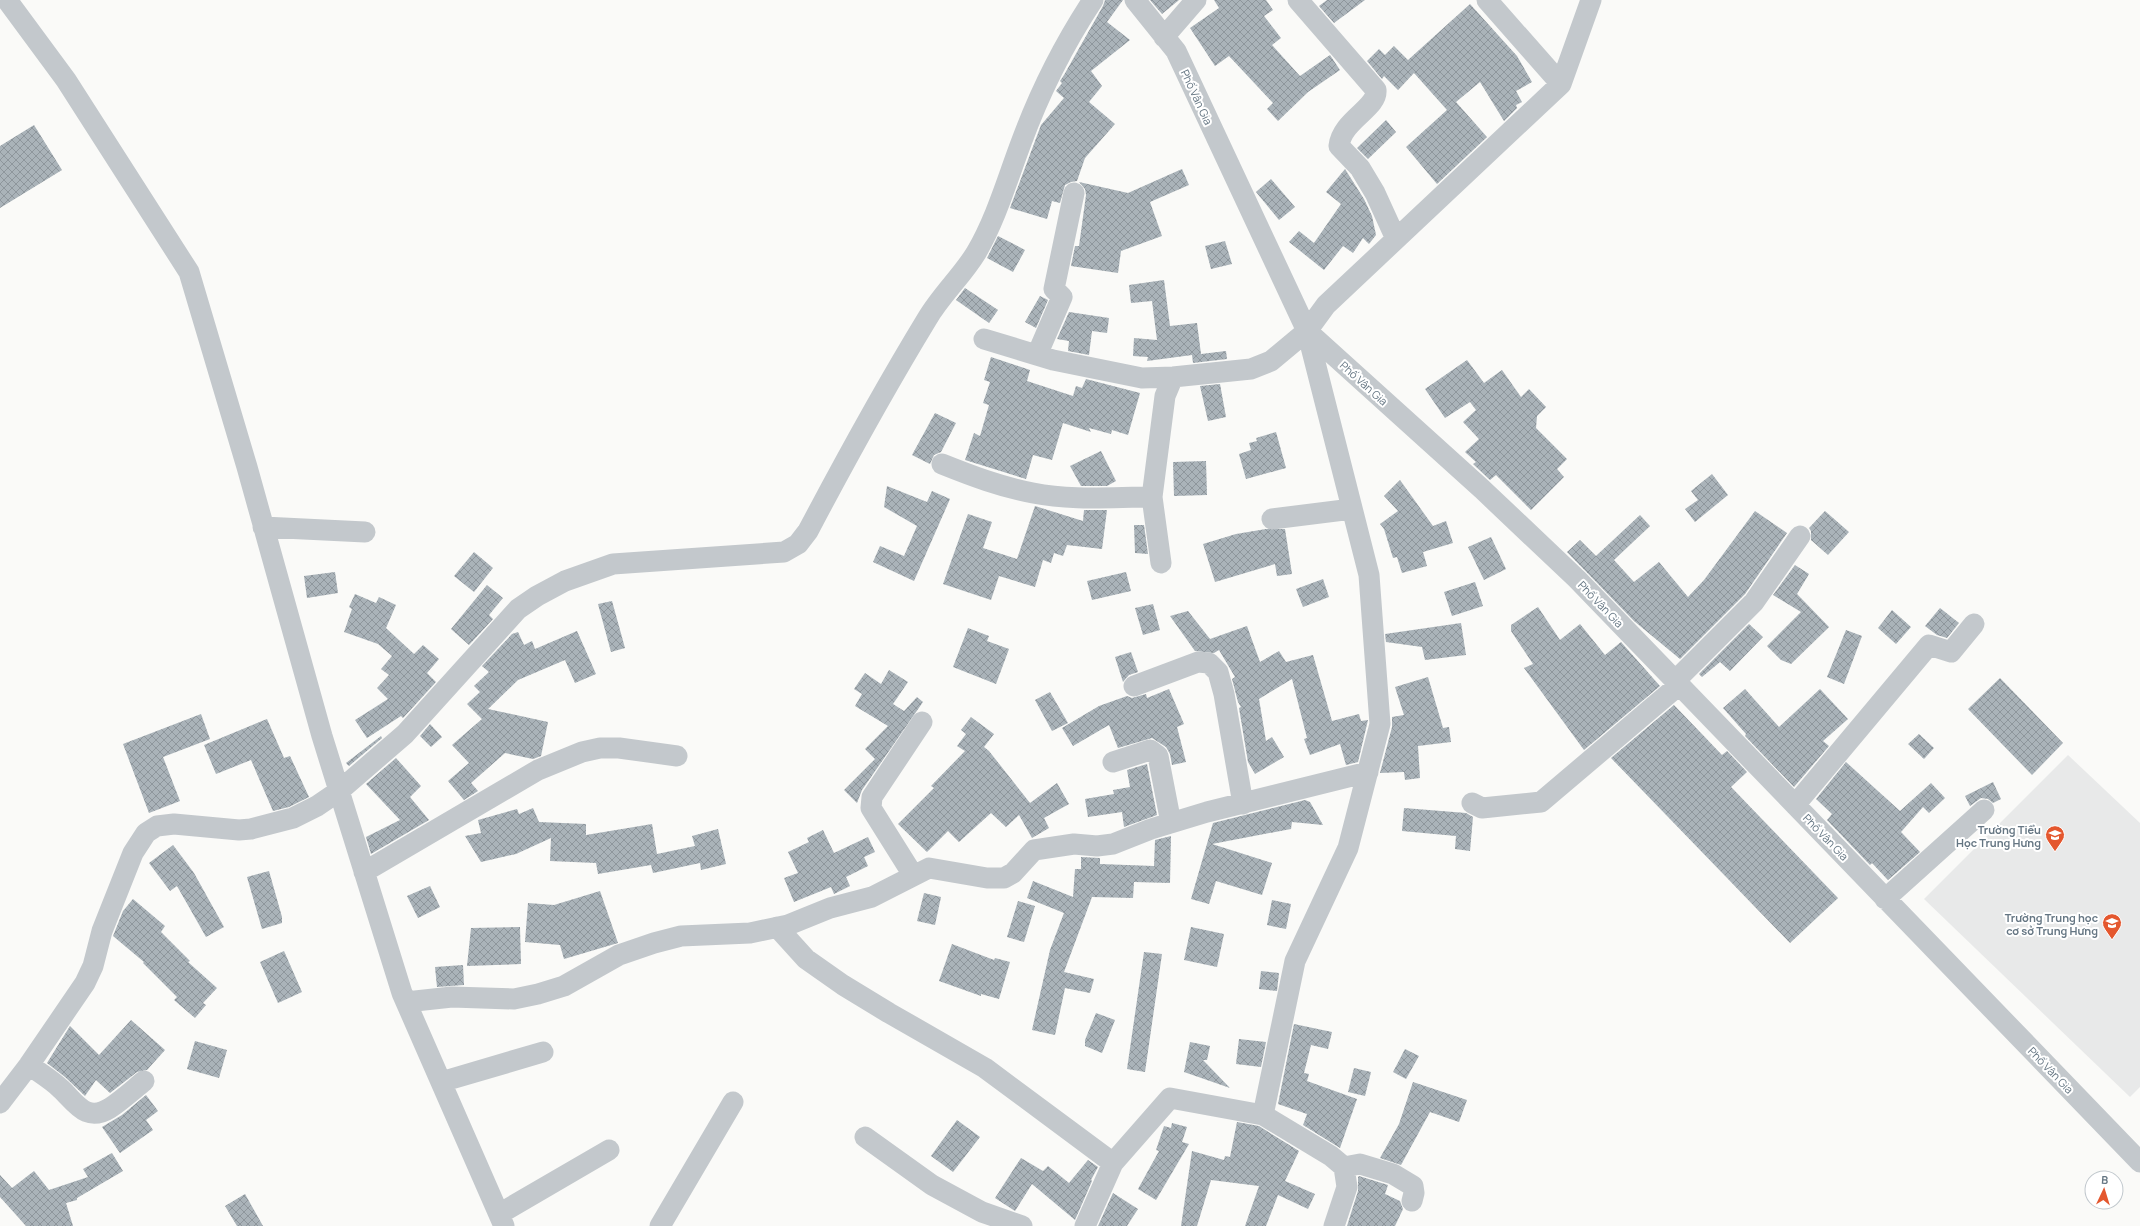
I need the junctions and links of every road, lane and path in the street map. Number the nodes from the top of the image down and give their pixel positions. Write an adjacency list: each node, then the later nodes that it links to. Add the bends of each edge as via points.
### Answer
1 (7, 0): 20 (street, via 66,80 189,272)
2 (1094, 0): 31 (street, via 1081,19 1042,93 1021,142 995,216 976,254 928,317 808,531 798,544 784,552 612,564 558,585 518,609 405,734)
3 (1135, 0): 8 (street, Phố Vân Gia)
4 (1196, 0): 8 (street)
5 (1298, 0): 11 (street, via 1376,90 1374,101 1345,128 1339,146 1360,168)
6 (1487, 0): 9 (street)
7 (1591, 0): 9 (street)
8 (1164, 37): 12 (street, Phố Vân Gia, via 1176,51)
9 (1561, 84): 11 (street)
10 (1074, 194): 14 (street, via 1054,289 1062,297)
11 (1396, 238): 12 (street, via 1326,305)
12 (1306, 331): 15 (street, via 1271,361 1251,369); 18 (street); 25 (street, Phố Vân Gia, via 1482,489 1577,579)
13 (984, 339): 14 (street)
14 (1037, 355): 15 (street, via 1142,378)
15 (1173, 377): 17 (street, via 1165,396)
16 (942, 464): 17 (street, via 992,484 1033,493 1074,498)
17 (1152, 497): 23 (street)
18 (1352, 509): 19 (street); 30 (street, via 1369,575 1380,724)
19 (1272, 519)
20 (263, 527): 21 (street); 31 (street)
21 (365, 532)
22 (1800, 536): 25 (street, via 1754,602)
23 (1161, 563)
24 (1974, 624): 34 (street, via 1951,652 1929,645)
25 (1677, 683): 32 (street, via 1541,802 1482,808); 34 (street, Phố Vân Gia)
26 (1134, 686): 33 (street, via 1198,662 1209,663 1218,672)
27 (922, 722): 38 (street, via 872,797 871,808)
28 (677, 756): 37 (street, via 619,748 600,748 582,752 538,770)
29 (1113, 762): 36 (street, via 1150,750 1158,756)
30 (1368, 772): 33 (street); 48 (street, via 1348,848 1295,961)
31 (339, 791): 37 (street); 43 (street, via 293,818 251,829 174,824 151,829 133,853 102,931 93,966 85,983)
32 (1472, 803)
33 (1243, 804): 36 (street)
34 (1795, 805): 39 (street, Phố Vân Gia)
35 (1984, 810): 39 (street)
36 (1171, 823): 38 (street, via 1113,844 1074,844 1034,850 1013,874 1004,878 988,878 935,868 924,869)
37 (364, 872): 41 (street)
38 (913, 875): 40 (street, via 872,897 830,908)
39 (1885, 899): 51 (street, Phố Vân Gia)
40 (777, 927): 41 (street, via 750,933 681,936 654,943 619,955 564,986 514,1000 452,997); 52 (street, via 806,959 883,1009 986,1068)
41 (406, 1002): 45 (street)
42 (543, 1052): 45 (street)
43 (29, 1065): 44 (street, via 62,1089 79,1109 88,1112 98,1113 109,1109); 47 (street)
44 (144, 1081)
45 (441, 1082): 55 (street)
46 (733, 1102): 56 (street)
47 (0, 1103)
48 (1263, 1115): 52 (street, via 1170,1098); 53 (street, via 1331,1156)
49 (865, 1137): 57 (street, via 932,1185 982,1212)
50 (609, 1150): 55 (street)
51 (2140, 1162)
52 (1113, 1163): 58 (street)
53 (1344, 1167): 54 (street, via 1360,1164 1392,1174 1413,1186); 59 (street, via 1347,1187)
54 (1412, 1201)
55 (501, 1220)
56 (660, 1226)
57 (1022, 1226)
58 (1085, 1226)
59 (1334, 1226)

